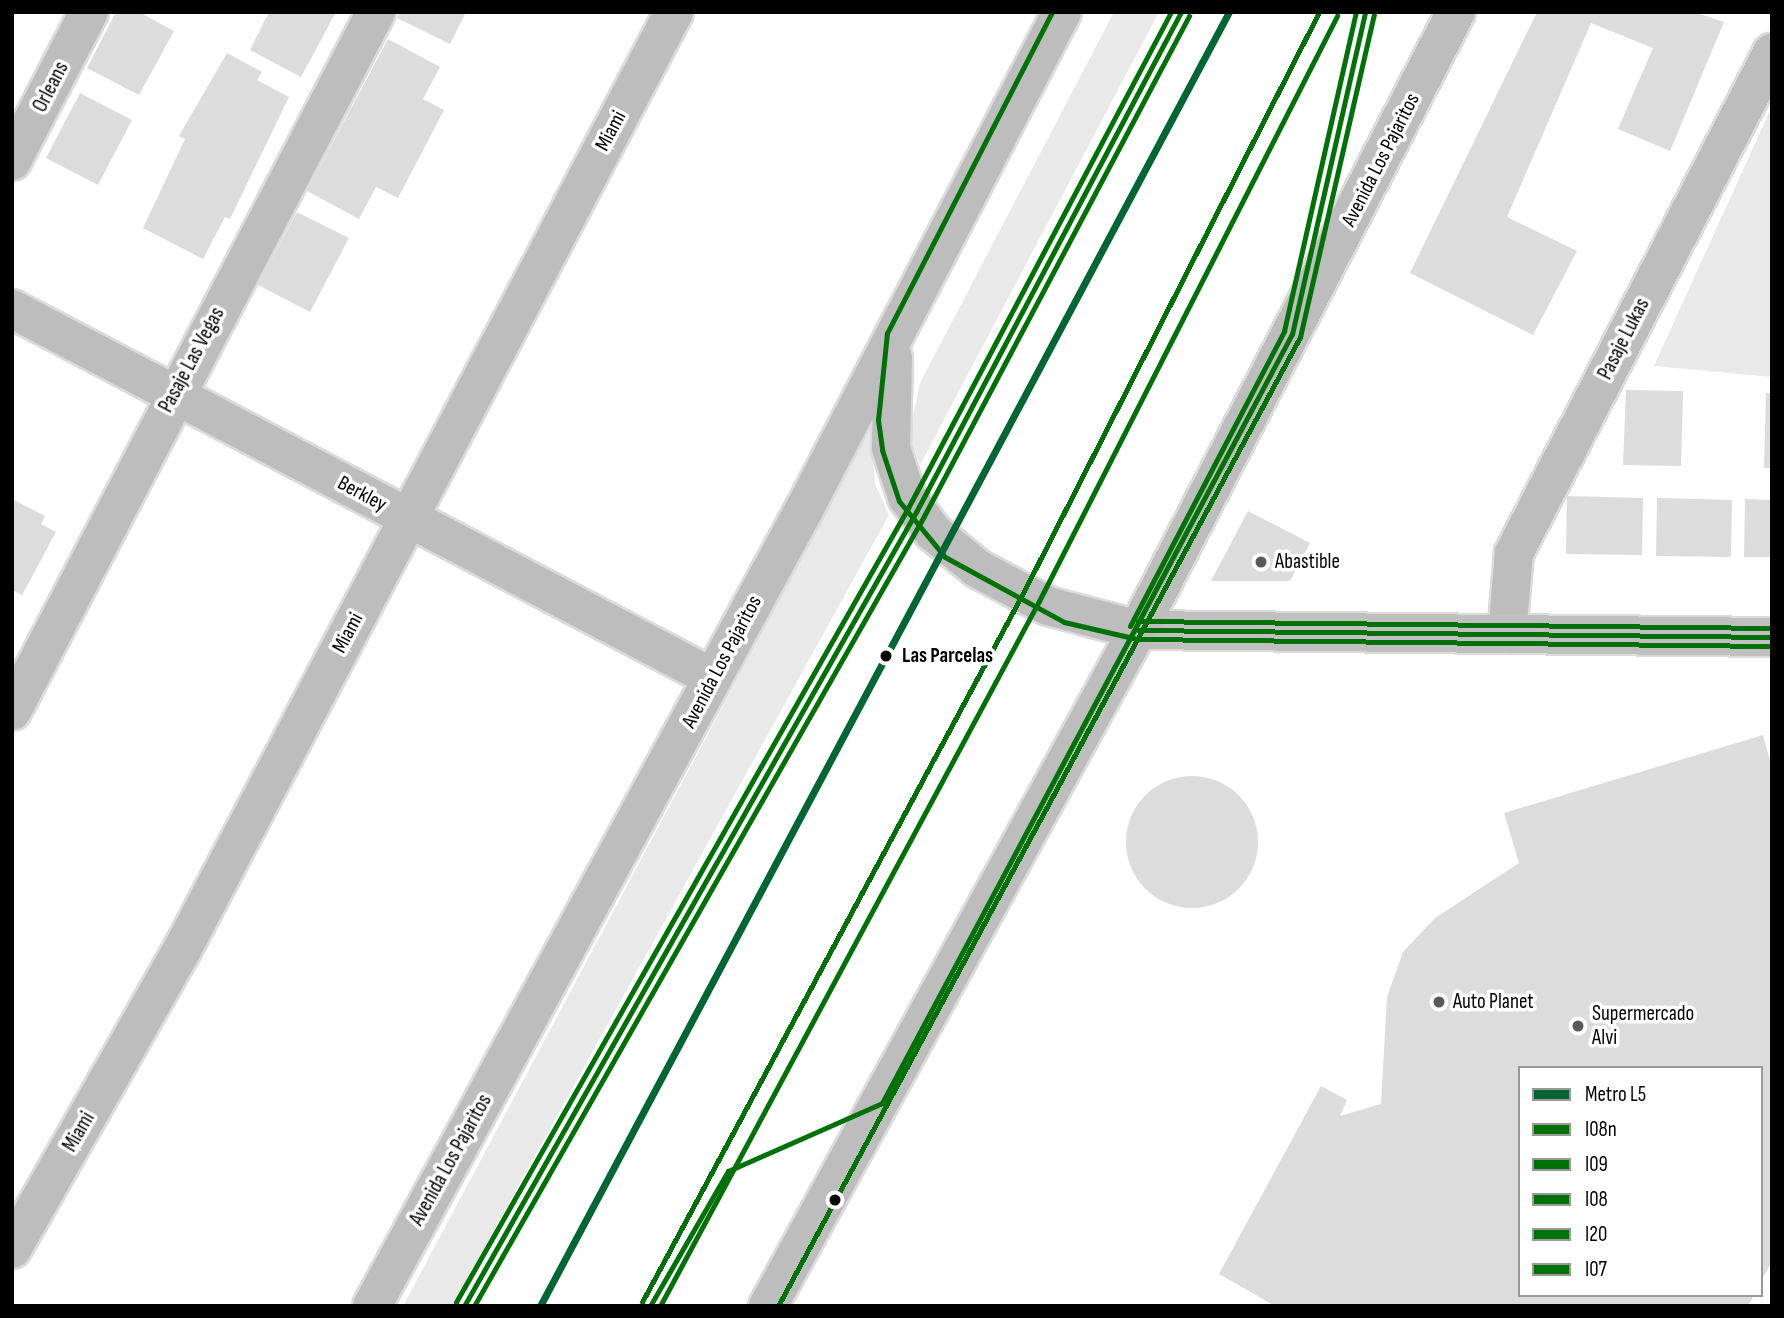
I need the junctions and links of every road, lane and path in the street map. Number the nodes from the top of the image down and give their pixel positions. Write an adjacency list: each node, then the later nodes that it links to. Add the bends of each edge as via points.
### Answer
1 (89, 12): 7 (street, Orleans)
2 (376, 12): 10 (street, Pasaje Las Vegas)
3 (674, 12): 11 (street, Miami)
4 (1062, 12): 9 (street, Avenida Los Pajaritos)
5 (1456, 12): 12 (street, Avenida Los Pajaritos)
6 (1772, 53): 13 (street, Pasaje Lukas, via 1514,553)
7 (12, 161)
8 (12, 309): 10 (street, Berkley)
9 (896, 335): 12 (street, via 887,420 891,448 907,497 933,532 978,569 1048,606); 15 (street, Avenida Los Pajaritos)
10 (173, 394): 11 (street, Berkley); 16 (street, Pasaje Las Vegas)
11 (407, 518): 15 (street, Berkley); 17 (street, Miami, via 182,950)
12 (1138, 630): 13 (street); 19 (street, Avenida Los Pajaritos)
13 (1507, 634): 14 (street)
14 (1772, 636)
15 (713, 678): 18 (street, Avenida Los Pajaritos)
16 (12, 711)
17 (12, 1249)
18 (372, 1306)
19 (768, 1306)

